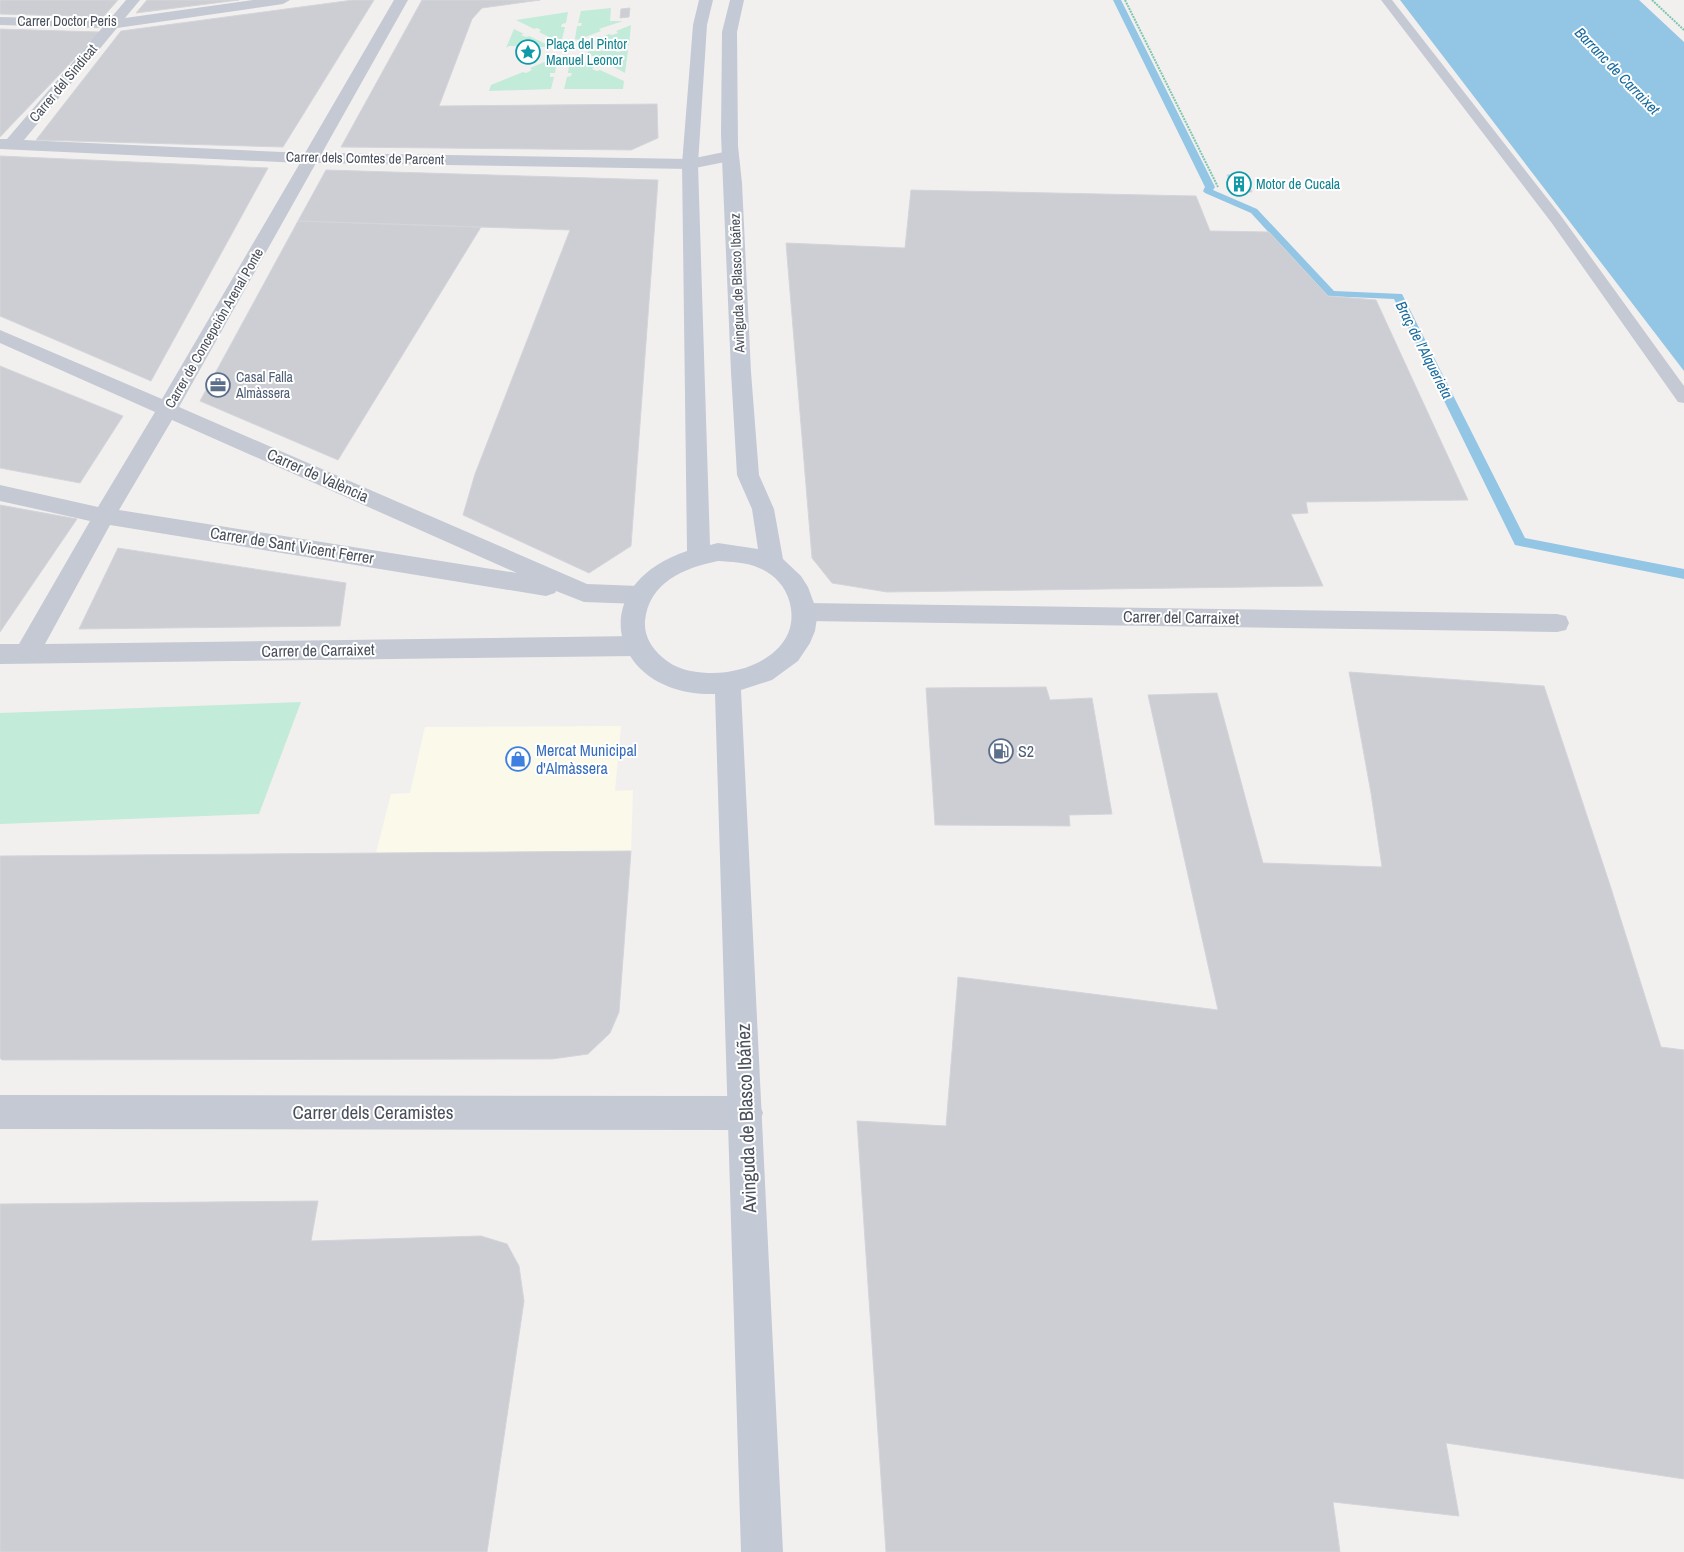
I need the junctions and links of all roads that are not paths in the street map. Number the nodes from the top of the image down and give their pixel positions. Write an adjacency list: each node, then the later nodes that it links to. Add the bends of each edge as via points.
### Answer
1 (133, 0): 8 (street, Carrer del Sindicat)
2 (283, 0): 8 (street, Carrer Doctor Peris)
3 (401, 0): 11 (street, Carrer de Concepción Arenal Ponte)
4 (706, 0): 12 (main road, via 700,25)
5 (737, 0): 10 (main road, Avinguda de Blasco Ibáñez, via 729,38)
6 (1386, 0): 14 (lane, via 1556,219)
7 (0, 21): 8 (street, Carrer Doctor Peris)
8 (114, 22): 9 (street, Carrer del Sindicat)
9 (6, 144): 11 (street, Carrer dels Comtes de Parcent)
10 (729, 156): 12 (street, Carrer dels Comtes de Parcent); 19 (main road, Avinguda de Blasco Ibáñez, via 748,475 762,509)
11 (310, 158): 12 (street, Carrer dels Comtes de Parcent); 15 (street, Carrer de Concepción Arenal Ponte)
12 (690, 164): 18 (main road)
13 (0, 336): 15 (street, Carrer de València)
14 (1684, 398)
15 (168, 408): 17 (street, Carrer de Concepción Arenal Ponte); 20 (street, Carrer de València)
16 (0, 493): 17 (street, Carrer de Sant Vicent Ferrer)
17 (104, 516): 20 (street, Carrer de Sant Vicent Ferrer); 26 (street, Carrer de Concepción Arenal Ponte)
18 (699, 555): 19 (main road, via 718,552 746,555); 21 (main road, via 673,565 651,580)
19 (772, 564): 22 (main road, via 784,572 799,590)
20 (584, 593): 21 (street, Carrer de València)
21 (639, 596): 24 (main road, via 632,618)
22 (805, 612): 23 (street, Carrer del Carraixet); 27 (main road, via 802,632 789,654 766,671)
23 (1557, 623)
24 (637, 646): 26 (street, Carrer de Carraixet); 27 (main road, via 653,665 678,679 695,684)
25 (0, 654): 26 (street, Carrer de Carraixet)
26 (26, 655)
27 (728, 683): 29 (main road, Avinguda de Blasco Ibáñez)
28 (0, 1112): 29 (street, Carrer dels Ceramistes)
29 (746, 1113): 30 (main road, Avinguda de Blasco Ibáñez)
30 (762, 1552)

